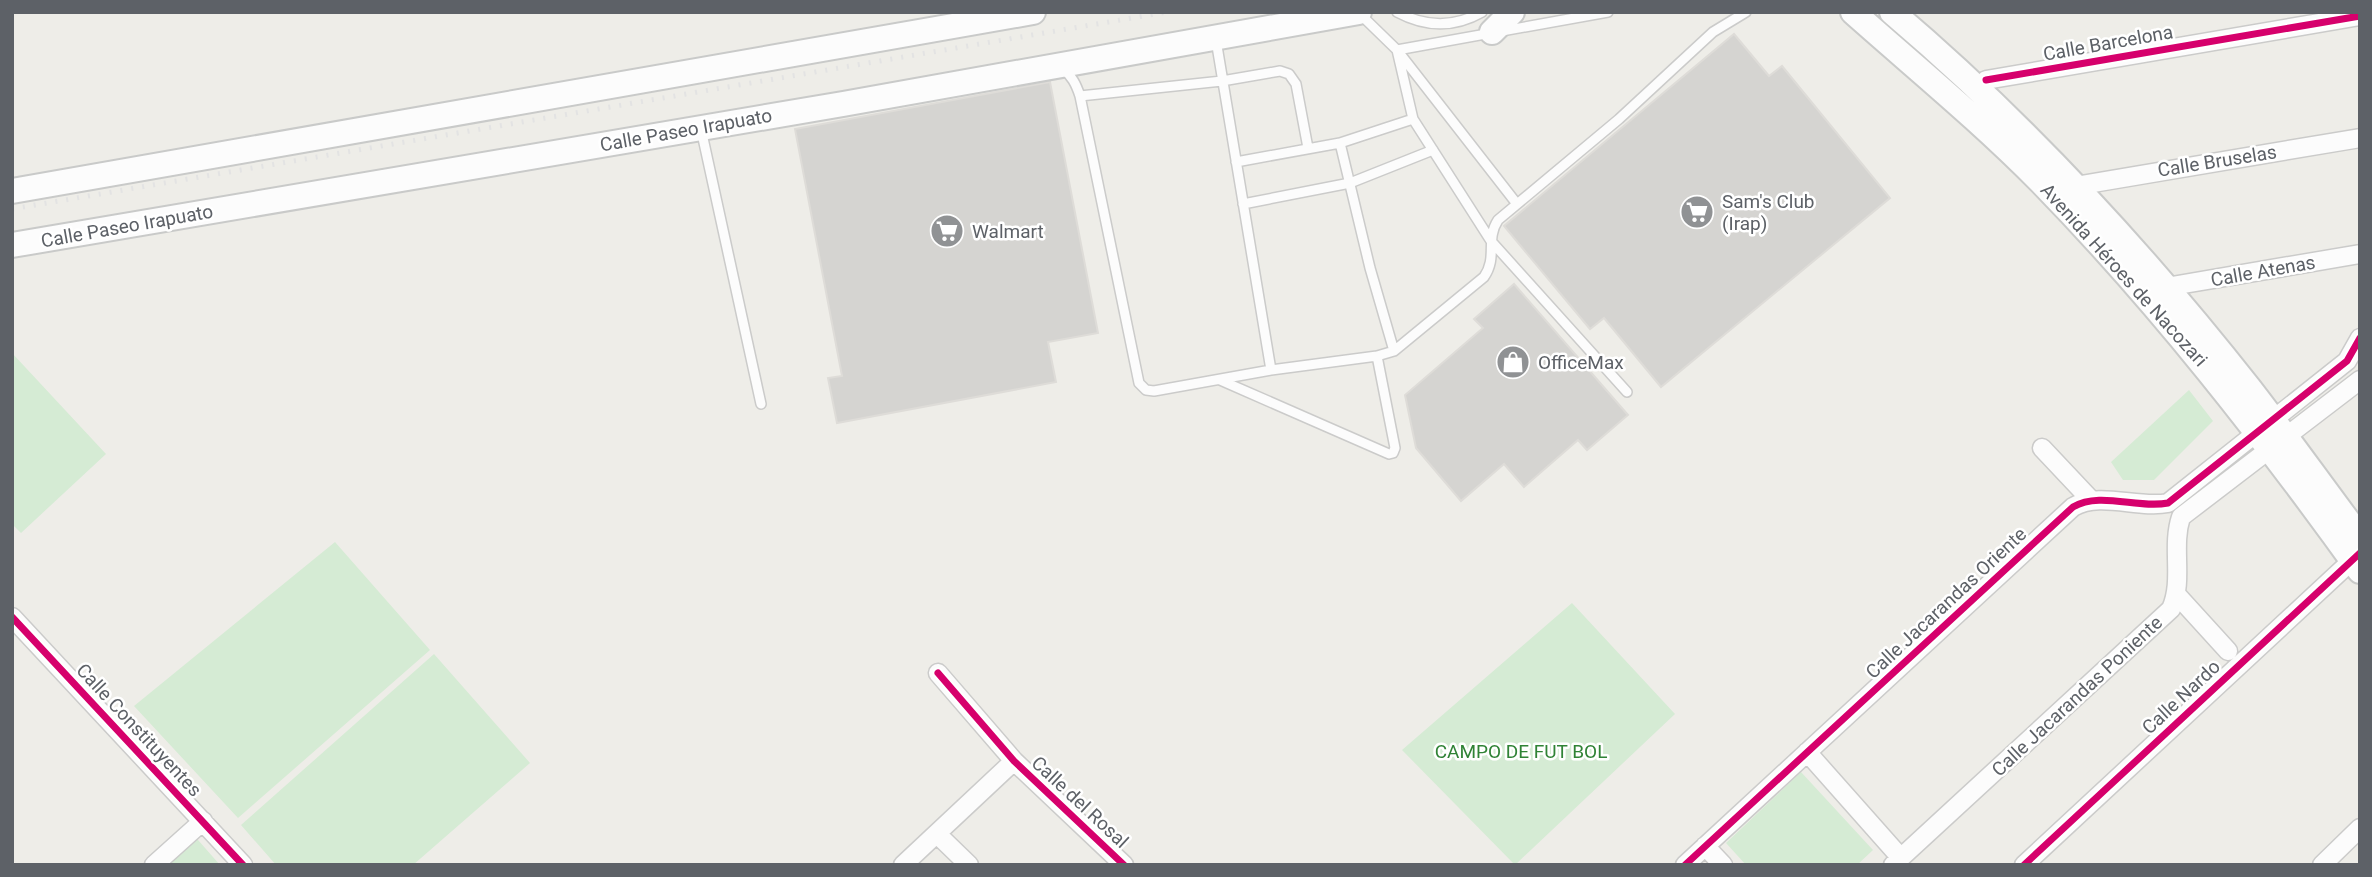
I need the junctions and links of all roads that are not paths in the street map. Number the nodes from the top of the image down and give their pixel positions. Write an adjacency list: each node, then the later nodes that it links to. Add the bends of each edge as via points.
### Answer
1 (1033, 12): 27 (main road)
2 (1359, 12): 11 (main road, Calle Paseo Irapuato); 12 (lane)
3 (1397, 12): 10 (lane, via 1412,20 1441,24)
4 (1512, 12): 10 (main road)
5 (1608, 12): 10 (lane)
6 (1746, 12): 29 (lane, via 1713,32)
7 (1892, 12): 13 (main road, Avenida Héroes de Nacozari)
8 (1852, 13): 13 (main road, via 1879,21); 42 (main road, Avenida Héroes de Nacozari, via 1973,117 2058,199)
9 (2360, 16): 15 (street, Calle Barcelona)
10 (1487, 22): 12 (lane)
11 (1215, 38): 14 (main road, Calle Paseo Irapuato); 16 (lane)
12 (1397, 50): 18 (lane); 29 (lane)
13 (1945, 58): 26 (main road, Avenida Héroes de Nacozari)
14 (1057, 65): 17 (lane, via 1076,83); 19 (main road, Calle Paseo Irapuato)
15 (1986, 80)
16 (1223, 81): 17 (lane); 22 (lane, via 1280,71 1289,74 1296,84); 24 (lane)
17 (1080, 96): 38 (lane, via 1139,383 1154,391)
18 (1413, 119): 21 (lane); 23 (lane)
19 (701, 128): 31 (main road, Calle Paseo Irapuato); 41 (lane)
20 (2360, 138): 26 (street, Calle Bruselas)
21 (1340, 143): 22 (lane); 25 (lane)
22 (1308, 148): 24 (lane)
23 (1433, 150): 25 (lane); 30 (lane)
24 (1236, 162): 28 (lane)
25 (1350, 183): 28 (lane); 35 (lane)
26 (2075, 186): 33 (main road, Avenida Héroes de Nacozari)
27 (12, 191)
28 (1243, 204): 37 (lane)
29 (1517, 204): 30 (lane, via 1499,220)
30 (1491, 241): 35 (lane, via 1493,258 1484,277); 40 (lane)
31 (12, 245)
32 (2360, 254): 33 (street, Calle Atenas)
33 (2166, 287): 42 (main road, Avenida Héroes de Nacozari)
34 (2360, 338): 42 (street, via 2347,361)
35 (1394, 351): 36 (lane)
36 (1377, 356): 37 (lane); 38 (lane, via 1395,448 1389,454)
37 (1271, 369): 38 (lane)
38 (1219, 379)
39 (2360, 380): 42 (street)
40 (1627, 392)
41 (761, 404)
42 (2271, 434): 44 (street, via 2168,503 2154,506); 45 (main road, Avenida Héroes de Nacozari); 46 (street, via 2182,517 2177,529)
43 (2042, 448): 44 (street)
44 (2091, 500): 50 (street, Calle Jacarandas Oriente, via 2073,507)
45 (2358, 555): 64 (street, Calle Nardo)
46 (2177, 595): 48 (street); 56 (street, Calle Jacarandas Poniente, via 2160,621)
47 (12, 617): 52 (street, Calle Constituyentes)
48 (2228, 651)
49 (938, 673): 51 (street, Calle del Rosal)
50 (1807, 752): 55 (street, Calle Jacarandas Oriente); 56 (street)
51 (1014, 761): 54 (street); 61 (street, Calle del Rosal)
52 (202, 821): 57 (street); 58 (street, Calle Constituyentes)
53 (2360, 828): 65 (street)
54 (937, 834): 59 (street); 60 (street)
55 (1705, 846): 62 (street, Calle Jacarandas Oriente); 63 (street)
56 (1897, 861)
57 (155, 865)
58 (243, 865)
59 (902, 865)
60 (969, 865)
61 (1124, 865)
62 (1685, 865)
63 (1723, 865)
64 (2024, 865)
65 (2322, 865)

